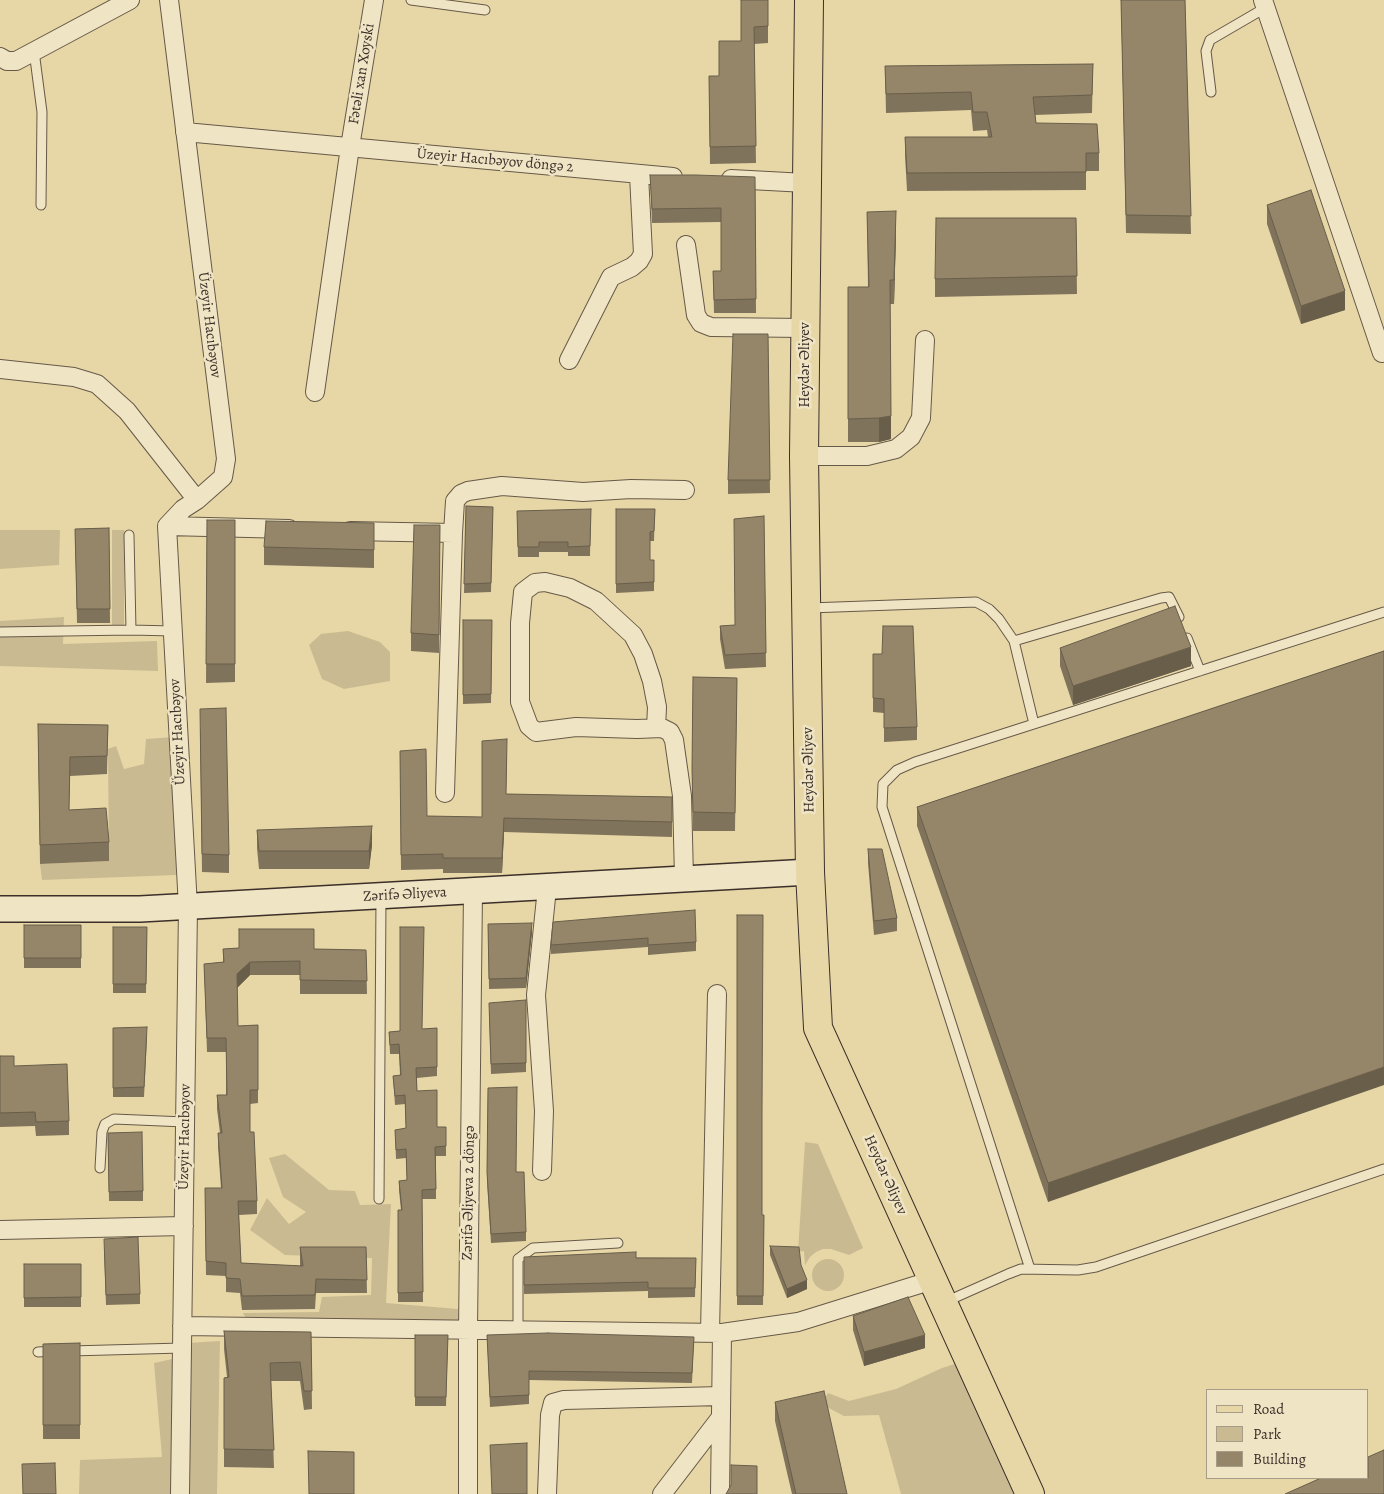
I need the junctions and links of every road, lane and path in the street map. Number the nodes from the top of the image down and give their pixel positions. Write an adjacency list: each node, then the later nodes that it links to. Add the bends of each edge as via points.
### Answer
1 (130, 0): 8 (street)
2 (169, 0): 11 (street, Üzeyir Hacıbəyov)
3 (374, 0): 12 (street, Fətəli xan Xoyski)
4 (411, 0): 7 (lane)
5 (809, 0): 16 (main road, Heydər Əliyev)
6 (1264, 4): 10 (lane, via 1210,40 1206,51); 21 (street)
7 (485, 10)
8 (34, 51): 9 (street, via 16,61); 17 (lane, via 42,112)
9 (0, 57)
10 (1211, 92)
11 (185, 132): 12 (street, Üzeyir Hacıbəyov döngə 2); 27 (street, Üzeyir Hacıbəyov, via 226,459 223,477)
12 (350, 148): 13 (street, Üzeyir Hacıbəyov döngə 2); 24 (street, Fətəli xan Xoyski)
13 (639, 175): 14 (street, Üzeyir Hacıbəyov döngə 2); 22 (street, via 643,254 632,267 611,277)
14 (693, 178)
15 (712, 179): 16 (street)
16 (806, 183): 19 (main road, Heydər Əliyev)
17 (41, 205)
18 (686, 245): 19 (street, via 696,315 702,323 711,327)
19 (805, 328): 25 (main road, Heydər Əliyev)
20 (924, 340): 25 (street, via 921,418 911,436 896,449 867,456)
21 (1382, 352)
22 (569, 360)
23 (0, 369): 27 (street, via 74,377 97,384 127,411)
24 (315, 392)
25 (804, 456): 33 (main road, Heydər Əliyev)
26 (685, 490): 31 (street, via 631,488 583,492 502,486 468,491 455,501)
27 (197, 500): 28 (street, Üzeyir Hacıbəyov, via 183,508)
28 (167, 526): 29 (street); 36 (street, Üzeyir Hacıbəyov)
29 (305, 530)
30 (335, 530): 31 (street)
31 (453, 533): 42 (street)
32 (129, 535): 35 (lane)
33 (806, 608): 38 (lane, via 976,602 999,619); 43 (main road, Heydər Əliyev)
34 (1384, 612): 39 (lane)
35 (130, 630): 36 (lane); 37 (lane)
36 (172, 631): 48 (street, Üzeyir Hacıbəyov)
37 (0, 632)
38 (1014, 641): 39 (lane, via 1169,597); 40 (lane)
39 (1200, 671): 40 (lane)
40 (1034, 724): 59 (lane, via 897,770 883,784 882,807)
41 (656, 728): 41 (street, via 576,727 536,732 529,726 520,702 523,592 535,582 570,588 596,601 633,635 652,680 657,707); 44 (street, via 670,732 674,740 682,796)
42 (445, 792)
43 (810, 872): 44 (street, Zərifə Əliyeva); 60 (main road, Heydər Əliyev, via 818,1028)
44 (684, 878): 45 (street, Zərifə Əliyeva)
45 (547, 888): 46 (street, Zərifə Əliyeva); 54 (street, via 536,995 544,1112)
46 (473, 892): 47 (street, Zərifə Əliyeva); 62 (street, Zərifə Əliyeva 2 döngə)
47 (381, 896): 48 (street, Zərifə Əliyeva); 55 (lane)
48 (188, 907): 49 (street, Zərifə Əliyeva); 51 (street, Üzeyir Hacıbəyov)
49 (0, 909)
50 (717, 994): 64 (street)
51 (185, 1122): 52 (lane, via 114,1119 105,1124 102,1132); 56 (street, Üzeyir Hacıbəyov)
52 (100, 1168)
53 (1384, 1169): 59 (lane, via 1096,1267)
54 (542, 1172)
55 (378, 1199)
56 (184, 1226): 57 (street); 61 (street, Üzeyir Hacıbəyov)
57 (0, 1230)
58 (618, 1243): 63 (lane, via 533,1248 518,1259)
59 (1030, 1269): 60 (lane)
60 (938, 1291): 64 (street, via 798,1322); 74 (main road, Heydər Əliyev)
61 (182, 1326): 62 (street); 65 (street, Üzeyir Hacıbəyov)
62 (468, 1330): 63 (street); 70 (street, Zərifə Əliyeva 2 döngə)
63 (518, 1331): 64 (street)
64 (716, 1333): 67 (street)
65 (182, 1348): 66 (lane); 69 (street, Üzeyir Hacıbəyov)
66 (38, 1352)
67 (721, 1396): 68 (street); 71 (street, via 564,1400 553,1403)
68 (721, 1418): 72 (street); 73 (street)
69 (180, 1494)
70 (468, 1494)
71 (547, 1494)
72 (662, 1494)
73 (720, 1494)
74 (1030, 1494)

